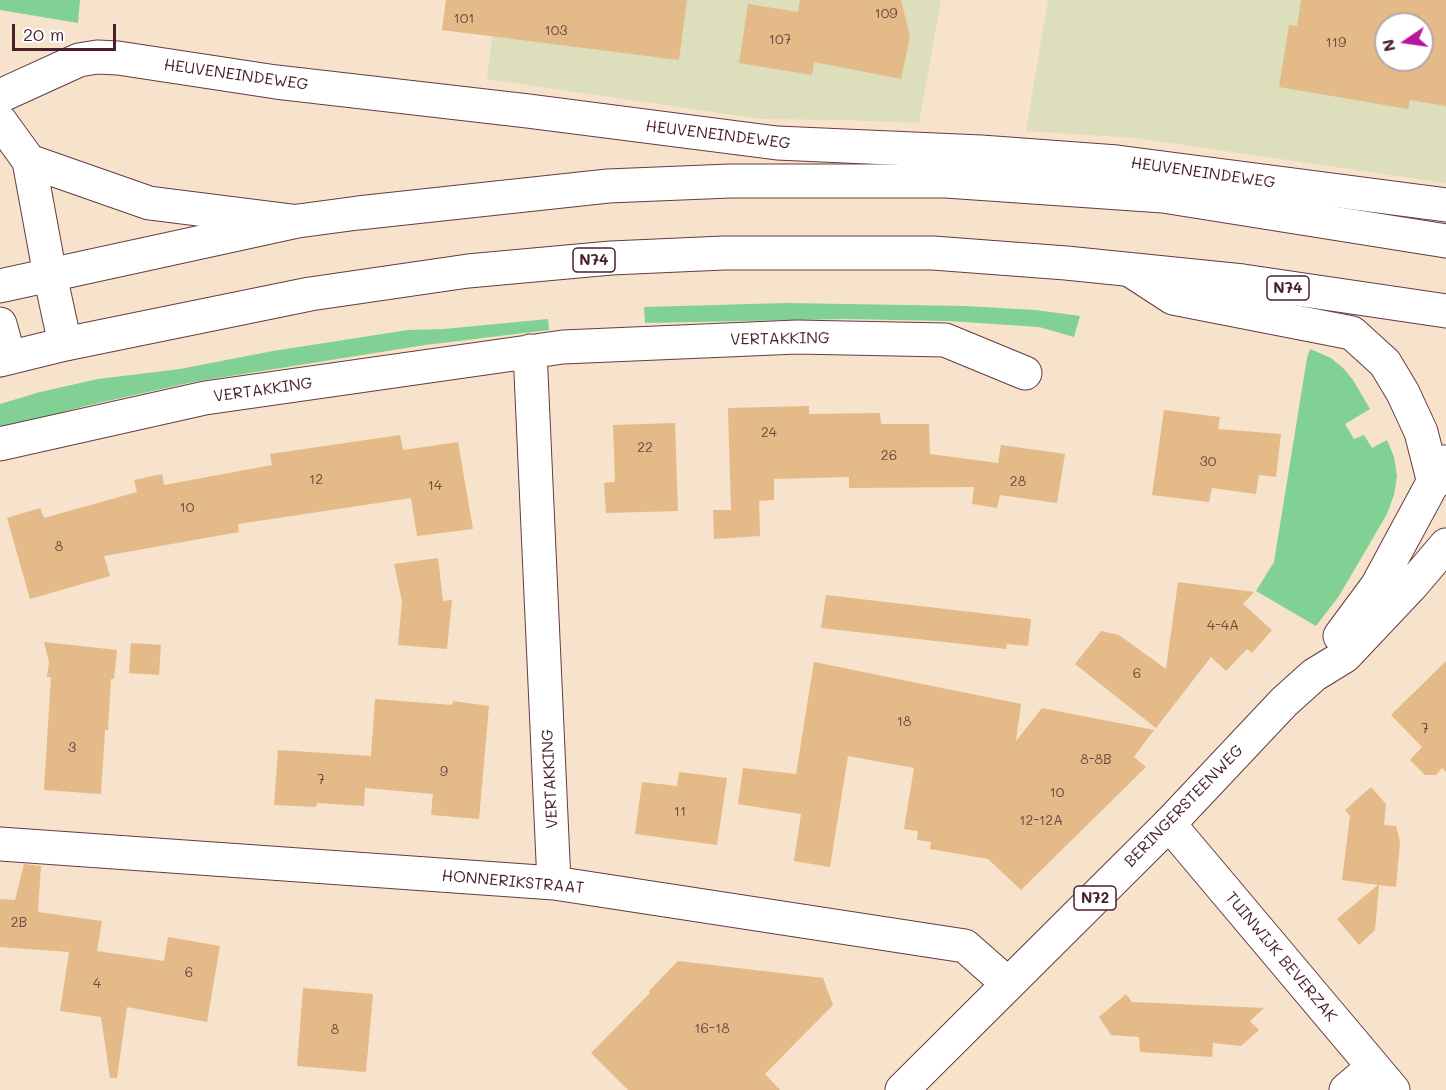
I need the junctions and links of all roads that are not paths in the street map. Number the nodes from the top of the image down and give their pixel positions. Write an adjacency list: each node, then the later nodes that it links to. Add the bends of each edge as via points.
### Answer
1 (0, 96): 4 (main road, HEUVENEINDEWEG, via 70,63 97,57 118,58 276,82 777,143 1117,162)
2 (0, 121): 3 (main road)
3 (30, 161): 5 (main road, via 149,203); 8 (main road)
4 (1446, 206)
5 (298, 221): 6 (main road, HEUVENEINDEWEG, via 608,186 730,181 946,182 1163,196); 8 (main road, HEUVENEINDEWEG)
6 (1446, 242)
7 (1130, 270): 10 (main road, N74, via 1243,281); 12 (main road, N74, via 933,253 724,253 611,258 468,271 310,294); 17 (main road, N74, via 1173,298 1352,333 1385,363)
8 (50, 275): 9 (main road, HEUVENEINDEWEG); 12 (main road)
9 (0, 286)
10 (1446, 311)
11 (0, 324): 14 (main road)
12 (65, 344): 14 (main road, N74)
13 (530, 351): 15 (main road, VERTAKKING, via 797,337 945,340); 16 (main road, VERTAKKING, via 205,398); 22 (main road, VERTAKKING)
14 (5, 358)
15 (1025, 373)
16 (0, 444)
17 (1440, 470): 19 (main road, BERINGERSTEENWEG / N72, via 1377,585)
18 (1445, 549): 19 (main road, BERINGERSTEENWEG / N72, via 1345,656)
19 (1314, 675): 20 (main road, BERINGERSTEENWEG / N72)
20 (1169, 824): 23 (main road, BERINGERSTEENWEG / N72); 24 (main road, TUINWIJK BEVERZAK)
21 (0, 844): 22 (main road, HONNERIKSTRAAT)
22 (554, 883): 23 (main road, HONNERIKSTRAAT, via 965,946)
23 (1008, 984): 25 (main road, BERINGERSTEENWEG / N72)
24 (1383, 1078): 26 (main road)
25 (902, 1090)
26 (1346, 1090)

